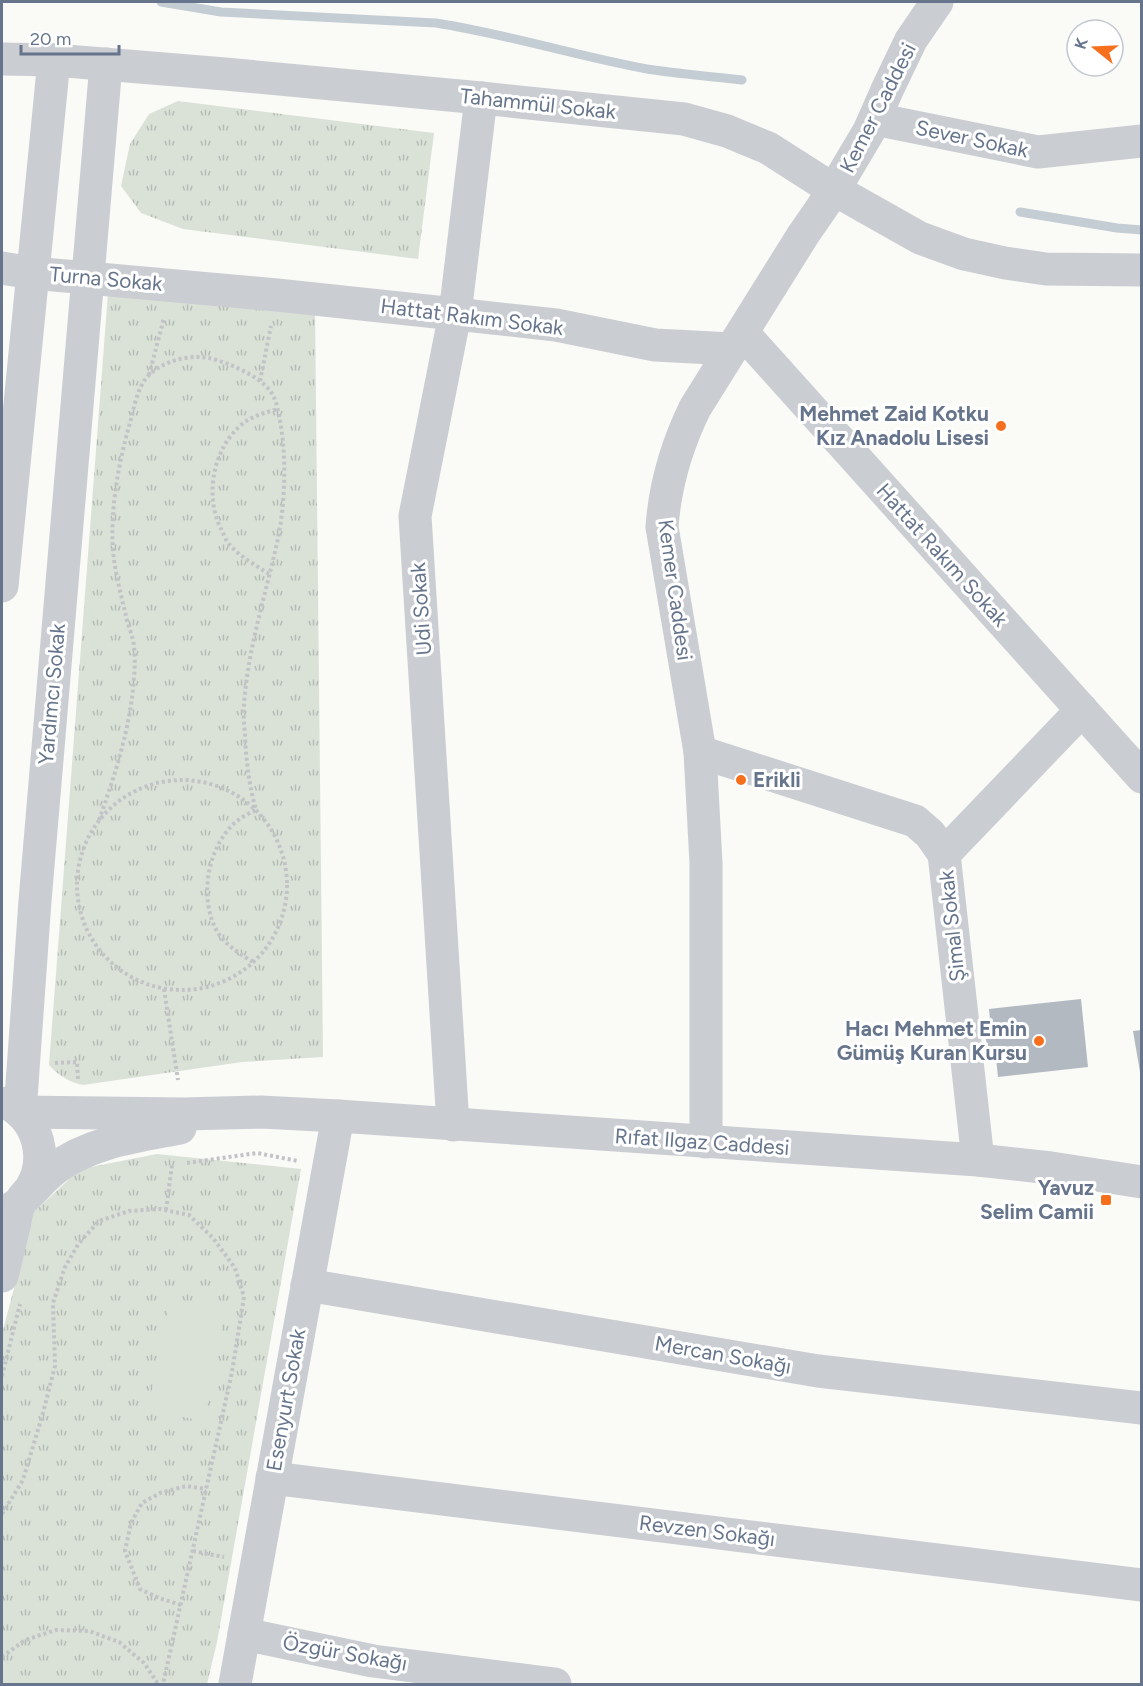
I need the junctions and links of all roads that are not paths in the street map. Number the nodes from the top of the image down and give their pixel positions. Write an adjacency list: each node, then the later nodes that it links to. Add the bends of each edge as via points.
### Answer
1 (938, 2): 6 (street, Kemer Caddesi, via 911,40)
2 (2, 59): 3 (street, Tahammül Sokak)
3 (54, 60): 4 (street, Tahammül Sokak); 10 (street)
4 (106, 64): 5 (street, Tahammül Sokak); 11 (street, Yardımcı Sokak)
5 (481, 98): 8 (street, Tahammül Sokak, via 684,120 727,131 768,148); 13 (street, Udi Sokak)
6 (875, 119): 7 (street, Sever Sokak, via 1038,152); 8 (street, Kemer Caddesi)
7 (1142, 141)
8 (834, 190): 9 (street, Tahammül Sokak, via 920,238 964,254 1046,269); 14 (street, Kemer Caddesi)
9 (1142, 270)
10 (17, 271): 11 (street, Turna Sokak); 15 (street)
11 (87, 277): 12 (street, Turna Sokak); 20 (street, Yardımcı Sokak, via 35,901)
12 (211, 289): 13 (street, Hattat Rakım Sokak)
13 (455, 314): 14 (street, Hattat Rakım Sokak, via 556,325 655,345); 23 (street, Udi Sokak, via 415,516)
14 (738, 341): 16 (street, Hattat Rakım Sokak); 17 (street, Kemer Caddesi, via 686,427 669,476 662,527)
15 (2, 586)
16 (1082, 710): 18 (street, Hattat Rakım Sokak); 19 (street)
17 (699, 752): 19 (street, Şimal Sokak, via 915,821); 24 (street, Kemer Caddesi, via 706,863)
18 (1142, 777)
19 (944, 854): 25 (street, Şimal Sokak)
20 (11, 1106): 21 (street, Rıfat Ilgaz Caddesi, via 184,1114); 27 (street, via 31,1125 40,1157 31,1189)
21 (261, 1112): 22 (street, Rıfat Ilgaz Caddesi); 27 (street, Rıfat Ilgaz Caddesi, via 101,1147 55,1169)
22 (338, 1116): 23 (street, Rıfat Ilgaz Caddesi); 28 (street, Esenyurt Sokak)
23 (453, 1125): 24 (street, Rıfat Ilgaz Caddesi)
24 (706, 1142): 25 (street, Rıfat Ilgaz Caddesi)
25 (978, 1161): 26 (street, Rıfat Ilgaz Caddesi)
26 (1142, 1182)
27 (11, 1207): 29 (street)
28 (307, 1285): 30 (street, Mercan Sokağı, via 818,1371); 31 (street, Esenyurt Sokak)
29 (11, 1288)
30 (1142, 1408)
31 (272, 1478): 32 (street, Revzen Sokağı); 33 (street, Esenyurt Sokak)
32 (1142, 1585)
33 (244, 1634): 34 (street, Özgür Sokağı); 35 (street, Esenyurt Sokak)
34 (371, 1673): 36 (street, Özgür Sokağı)
35 (235, 1684)
36 (555, 1684)

